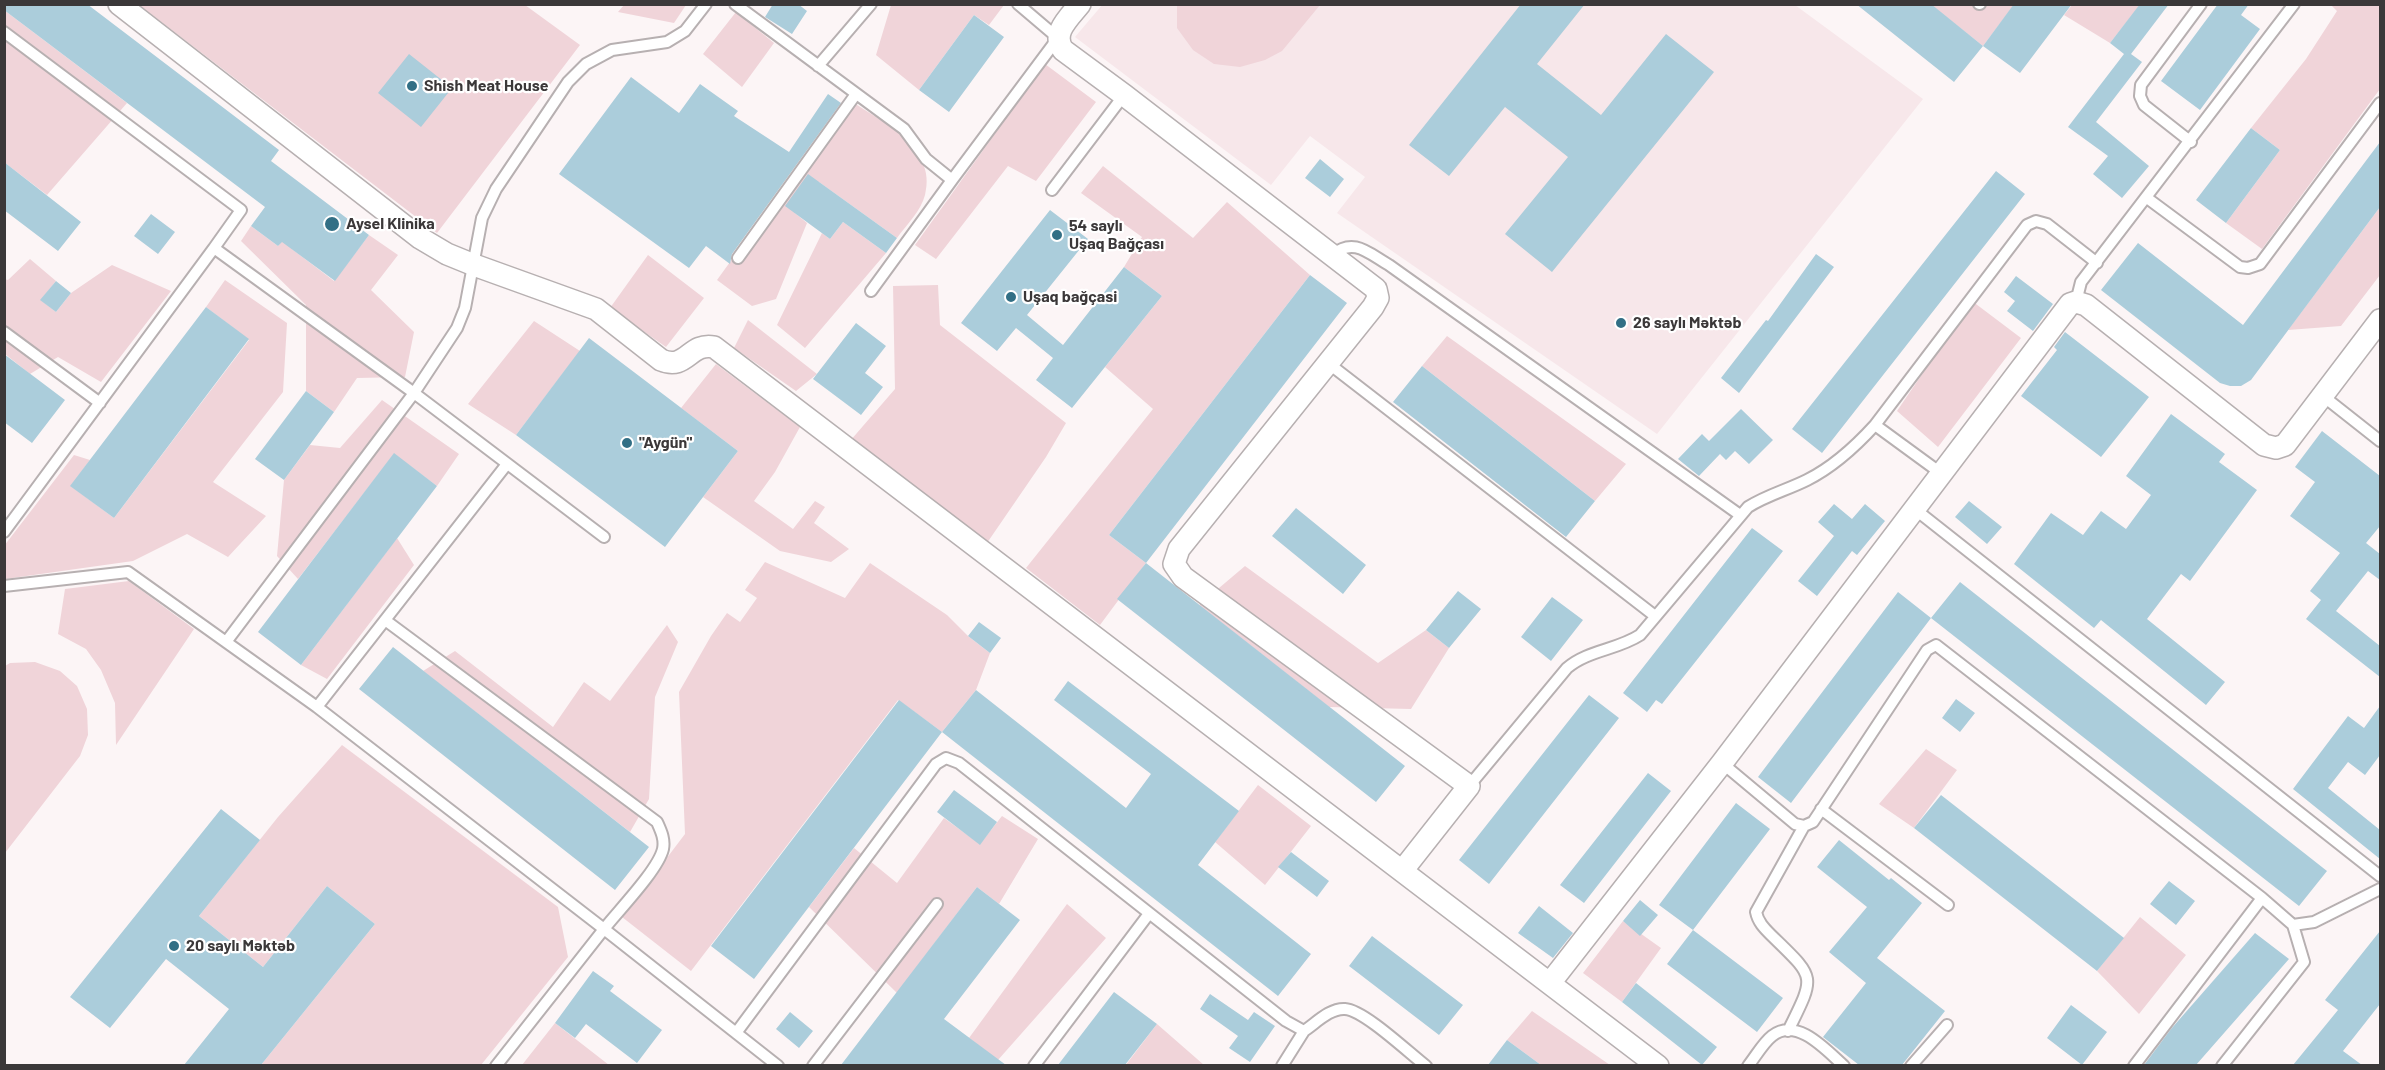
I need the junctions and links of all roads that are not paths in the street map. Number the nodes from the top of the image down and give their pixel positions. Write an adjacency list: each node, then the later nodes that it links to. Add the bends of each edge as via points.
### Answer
1 (119, 4): 23 (street, via 420,237)
2 (706, 4): 23 (lane, via 685,31 667,42 612,50 586,64 568,82 496,189 482,218)
3 (735, 4): 11 (lane)
4 (871, 4): 11 (lane)
5 (1018, 4): 10 (lane)
6 (1080, 4): 10 (street)
7 (2201, 4): 15 (lane, via 2141,85 2140,96 2144,105)
8 (2294, 4): 15 (lane)
9 (4, 32): 19 (lane, via 241,210)
10 (1058, 38): 13 (street, via 1063,50); 16 (lane)
11 (818, 66): 12 (lane)
12 (856, 94): 16 (lane, via 904,129 927,159); 21 (lane)
13 (1125, 95): 17 (lane); 20 (street)
14 (2380, 103): 18 (lane, via 2260,264 2240,267)
15 (2191, 142): 18 (lane)
16 (952, 180): 24 (lane)
17 (1052, 190)
18 (2147, 198): 22 (lane)
19 (214, 248): 29 (lane); 31 (lane)
20 (1332, 255): 28 (street, via 1376,289 1378,298); 37 (lane, via 1342,246 1358,246 1389,265)
21 (738, 258)
22 (2097, 263): 25 (lane, via 2082,282); 32 (lane, via 2047,225 2036,221 2027,225)
23 (474, 265): 29 (lane, via 457,328); 49 (street, via 596,309 670,364 680,362 697,348 714,347)
24 (872, 291)
25 (2076, 302): 30 (street, via 2086,305 2264,445 2285,445); 35 (street, via 2066,309)
26 (2380, 320): 30 (street)
27 (4, 332): 31 (lane)
28 (1328, 363): 41 (lane); 46 (street, via 1179,549 1174,564 1184,577)
29 (414, 393): 34 (lane); 43 (lane)
30 (2323, 396): 33 (lane)
31 (100, 403): 38 (lane)
32 (1875, 425): 35 (lane); 37 (lane, via 1823,471 1764,497)
33 (2380, 441)
34 (507, 464): 39 (lane); 42 (lane)
35 (1942, 474): 36 (street)
36 (1916, 510): 45 (street); 50 (lane)
37 (1740, 515): 41 (lane)
38 (4, 532)
39 (604, 537)
40 (4, 586): 43 (lane, via 128,572)
41 (1655, 616): 46 (lane, via 1630,642 1589,654 1567,668)
42 (385, 620): 44 (lane); 57 (lane, via 657,822 663,849 655,865)
43 (226, 642): 44 (lane)
44 (317, 707): 57 (lane)
45 (1722, 763): 48 (lane, via 1795,824); 58 (street)
46 (1468, 786): 49 (street)
47 (1821, 809): 48 (lane, via 1813,822); 52 (lane, via 1927,650 1936,645); 54 (lane)
48 (1804, 826): 61 (lane, via 1756,912 1757,920 1807,974 1805,997)
49 (1402, 871): 58 (street)
50 (2380, 876)
51 (2380, 889): 56 (lane, via 2314,922)
52 (2262, 898): 56 (lane); 73 (lane)
53 (937, 904): 65 (lane)
54 (1948, 905)
55 (1148, 915): 60 (lane, via 1286,1021); 62 (lane, via 959,763 946,758 936,764); 66 (lane)
56 (2293, 925): 74 (lane, via 2304,962)
57 (604, 929): 62 (lane); 63 (lane)
58 (1550, 983): 69 (street)
59 (1947, 1025): 72 (lane)
60 (1304, 1030): 67 (lane); 68 (lane, via 1331,1012 1346,1009 1362,1015)
61 (1788, 1030): 70 (lane, via 1772,1036); 71 (lane, via 1807,1035)
62 (736, 1033): 64 (lane)
63 (496, 1065)
64 (778, 1065)
65 (813, 1065)
66 (1034, 1065)
67 (1282, 1065)
68 (1426, 1065)
69 (1658, 1065)
70 (1748, 1065)
71 (1844, 1065)
72 (1911, 1065)
73 (2134, 1065)
74 (2222, 1065)

